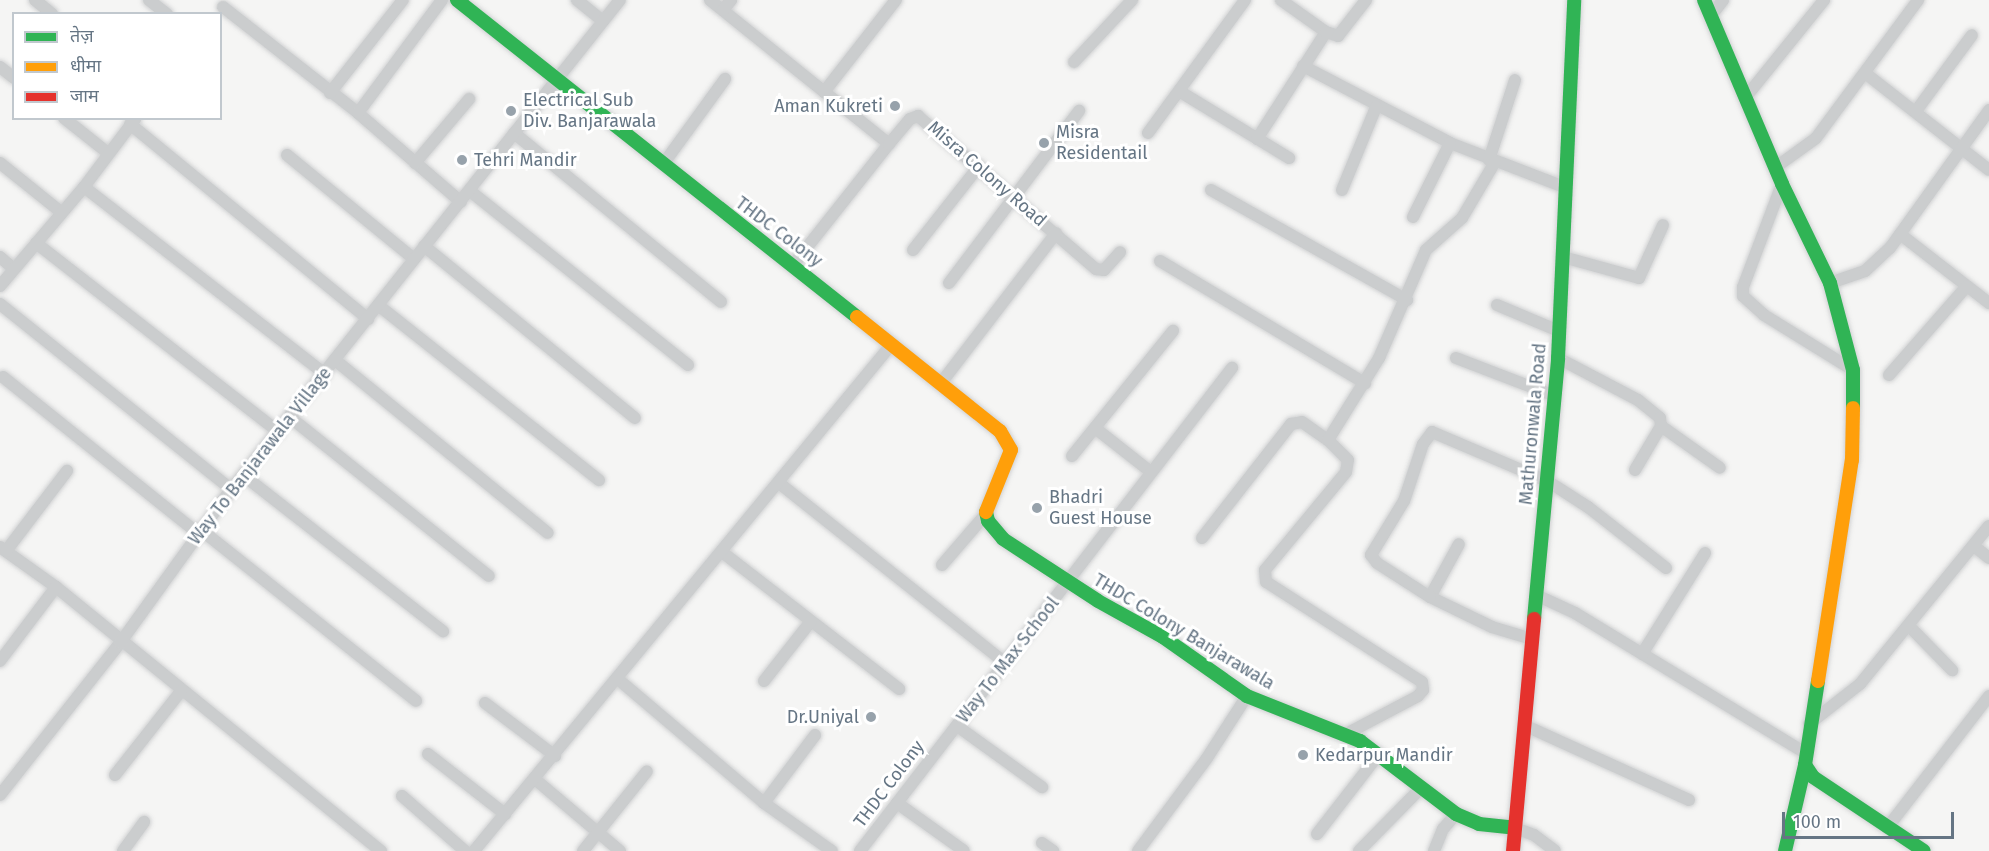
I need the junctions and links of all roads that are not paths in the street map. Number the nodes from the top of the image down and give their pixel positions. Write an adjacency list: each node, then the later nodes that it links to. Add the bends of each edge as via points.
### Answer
1 (35, 0): 22 (street)
2 (149, 0): 23 (street)
3 (403, 0): 38 (street)
4 (442, 0): 45 (street)
5 (457, 0): 33 (street, THDC Colony)
6 (577, 0): 25 (street)
7 (620, 0): 25 (street)
8 (710, 0): 21 (street)
9 (731, 0): 21 (street)
10 (896, 0): 37 (street)
11 (1132, 0): 28 (street)
12 (1245, 0): 36 (street)
13 (1281, 0): 26 (street)
14 (1365, 0): 26 (street, via 1338,36)
15 (1574, 0): 66 (street, Mathuronwala Road)
16 (1704, 0): 24 (street)
17 (1723, 0): 24 (street)
18 (1824, 0): 39 (street)
19 (1918, 0): 31 (street)
20 (223, 7): 38 (street)
21 (723, 10): 37 (street)
22 (50, 12)
23 (164, 12)
24 (1711, 16): 39 (street)
25 (603, 21): 33 (street)
26 (1326, 32): 29 (street)
27 (1972, 35): 44 (street)
28 (1074, 62)
29 (1304, 66): 41 (street); 50 (street)
30 (0, 67): 32 (street)
31 (1865, 73): 44 (street); 62 (street, via 1816,138)
32 (12, 76)
33 (559, 79): 48 (street, Way To Banjarawala Village); 60 (street, THDC Colony)
34 (725, 79): 60 (street)
35 (1515, 80): 57 (street)
36 (1179, 91): 49 (street); 50 (street)
37 (824, 92): 52 (street)
38 (330, 93): 45 (street)
39 (1746, 98): 62 (street)
40 (469, 99): 59 (street)
41 (1376, 107): 51 (street); 68 (street)
42 (1989, 110): 53 (street)
43 (1079, 111): 70 (street)
44 (1916, 111): 53 (street)
45 (358, 114): 59 (street)
46 (67, 120): 54 (street)
47 (133, 121): 54 (street); 97 (street)
48 (514, 133): 69 (street, Way To Banjarawala Village); 92 (street)
49 (1148, 133)
50 (1257, 139): 56 (street)
51 (1450, 143): 57 (street); 73 (street)
52 (889, 144): 61 (street, Misra Colony Road, via 910,119 918,117); 85 (street, Misra Colony Road)
53 (1961, 147): 63 (street); 76 (street)
54 (108, 153): 65 (street)
55 (286, 156): 83 (street)
56 (1289, 158)
57 (1492, 161): 66 (street); 91 (street, via 1462,218 1426,250)
58 (0, 163): 72 (street)
59 (415, 163): 71 (street)
60 (664, 163): 85 (street, THDC Colony)
61 (978, 166): 70 (street, Misra Colony Road); 79 (street)
62 (1776, 167): 64 (street)
63 (1989, 170)
64 (1782, 184): 88 (street); 106 (street, via 1743,296 1764,315)
65 (84, 187): 72 (street); 107 (street)
66 (1564, 187): 82 (street, Mathuronwala Road)
67 (1211, 190): 91 (street)
68 (1342, 190)
69 (470, 191): 71 (street, Way To Banjarawala Village); 104 (street)
70 (1016, 199): 75 (street, Misra Colony Road); 87 (street)
71 (461, 202): 78 (street, Way To Banjarawala Village)
72 (61, 212): 77 (street)
73 (1413, 217)
74 (1663, 225): 82 (street, via 1639,278)
75 (1056, 233): 80 (street, Misra Colony Road, via 1099,271); 110 (street)
76 (1900, 234): 88 (street, via 1865,271); 90 (street)
77 (36, 243): 86 (street); 117 (street)
78 (424, 246): 83 (street, Way To Banjarawala Village); 114 (street)
79 (913, 250)
80 (1120, 252)
81 (0, 257): 86 (street)
82 (1563, 257): 99 (street, Mathuronwala Road)
83 (414, 259): 95 (street, Way To Banjarawala Village)
84 (1161, 261): 111 (street)
85 (793, 265): 100 (street, THDC Colony)
86 (14, 269): 89 (street)
87 (949, 283)
88 (1830, 284): 106 (street)
89 (0, 286)
90 (1967, 286): 93 (street); 108 (street)
91 (1407, 300): 111 (street)
92 (721, 302)
93 (1989, 303)
94 (0, 304): 128 (street)
95 (378, 305): 97 (street, Way To Banjarawala Village); 125 (street)
96 (1497, 305): 99 (street)
97 (368, 319): 103 (street, Way To Banjarawala Village)
98 (1173, 331): 116 (street)
99 (1560, 331): 102 (street, Mathuronwala Road)
100 (891, 345): 110 (street, THDC Colony); 126 (street)
101 (1456, 358): 112 (street)
102 (1558, 358): 112 (street, Mathuronwala Road); 115 (street, via 1638,400 1658,414)
103 (335, 360): 107 (street, Way To Banjarawala Village); 132 (street)
104 (688, 365)
105 (1232, 368): 123 (street, Way To Max School)
106 (1853, 370): 164 (street, via 1852,460)
107 (325, 374): 113 (street, Way To Banjarawala Village)
108 (1889, 375)
109 (3, 377): 131 (street)
110 (941, 383): 129 (street, THDC Colony, via 1000,431 1011,450 1001,480 987,502)
111 (1365, 383): 118 (street)
112 (1555, 396): 127 (street, Mathuronwala Road)
113 (291, 418): 117 (street, Way To Banjarawala Village); 142 (street)
114 (635, 418)
115 (1661, 426): 120 (street); 121 (street)
116 (1095, 428): 119 (street); 123 (street)
117 (279, 432): 124 (street, Way To Banjarawala Village)
118 (1328, 440): 133 (street, via 1302,422 1291,424); 167 (street, via 1348,460 1348,468 1270,562 1266,582 1419,679 1423,686 1407,703)
119 (1072, 456)
120 (1720, 468)
121 (1635, 470)
122 (67, 471): 136 (street)
123 (1151, 472): 143 (street, Way To Max School)
124 (243, 475): 128 (street, Way To Banjarawala Village); 149 (street)
125 (599, 480)
126 (779, 483): 137 (street); 154 (street)
127 (1549, 483): 141 (street, via 1588,507); 145 (street, Mathuronwala Road); 146 (street, via 1437,433 1430,434 1404,501 1371,555 1377,563)
128 (231, 489): 131 (street, Way To Banjarawala Village)
129 (986, 514): 140 (street); 143 (street, THDC Colony Banjarawala, via 1003,539)
130 (1989, 526): 135 (street)
131 (199, 531): 151 (street, Way To Banjarawala Village); 162 (street)
132 (548, 533)
133 (1202, 538)
134 (1460, 544): 146 (street)
135 (1974, 546): 139 (street); 148 (street)
136 (3, 549): 144 (street)
137 (722, 552): 147 (street); 156 (street)
138 (1705, 553): 152 (street)
139 (1989, 558)
140 (942, 565)
141 (1666, 568)
142 (489, 576)
143 (1069, 582): 154 (street, Way To Max School); 160 (street, THDC Colony Banjarawala, via 1163,637)
144 (56, 587): 151 (street); 153 (street)
145 (1536, 595): 150 (street, Mathuronwala Road); 152 (street, via 1575,613)
146 (1430, 597): 150 (street, via 1492,627)
147 (811, 621): 157 (street); 158 (street)
148 (1909, 626): 155 (street); 164 (street, via 1860,684)
149 (443, 631)
150 (1532, 639): 166 (street, Mathuronwala Road)
151 (120, 643): 159 (street); 179 (street, Way To Banjarawala Village)
152 (1642, 654): 173 (street)
153 (0, 662)
154 (1005, 663): 165 (street, Way To Max School)
155 (1952, 670)
156 (619, 680): 172 (street); 182 (street)
157 (764, 681)
158 (899, 688)
159 (181, 691): 175 (street); 193 (street)
160 (1247, 696): 167 (street, THDC Colony Banjarawala); 202 (street)
161 (1989, 696): 188 (street)
162 (416, 701)
163 (485, 704): 172 (street)
164 (1809, 724): 173 (street)
165 (957, 726): 169 (street, Way To Max School); 177 (street)
166 (1526, 726): 181 (street); 187 (street, Mathuronwala Road)
167 (1346, 734): 171 (street, THDC Colony Banjarawala)
168 (815, 735): 182 (street)
169 (946, 738): 183 (street, THDC Colony)
170 (428, 754): 184 (street)
171 (1379, 754): 178 (street, THDC Colony Banjarawala); 190 (street)
172 (555, 756): 176 (street)
173 (1805, 758): 188 (street, via 1813,777); 207 (street)
174 (647, 771): 189 (street)
175 (116, 775)
176 (536, 780): 184 (street); 189 (street)
177 (1042, 787)
178 (1421, 788): 185 (street, THDC Colony Banjarawala); 203 (street)
179 (0, 795)
180 (402, 796): 194 (street)
181 (1689, 800)
182 (764, 803): 198 (street)
183 (897, 803): 199 (street, THDC Colony); 200 (street)
184 (505, 814): 195 (street)
185 (1456, 814): 187 (street, THDC Colony Banjarawala, via 1479,824); 204 (street, via 1443,829)
186 (144, 822): 192 (street)
187 (1515, 828): 205 (street, Mathuronwala Road); 206 (street, via 1534,835)
188 (1887, 828): 208 (street)
189 (598, 834): 196 (street); 197 (street)
190 (1317, 834)
191 (1042, 843): 201 (street)
192 (123, 851)
193 (381, 851)
194 (465, 851)
195 (474, 851)
196 (584, 851)
197 (620, 851)
198 (832, 851)
199 (860, 851)
200 (964, 851)
201 (1053, 851)
202 (1138, 851)
203 (1359, 851)
204 (1434, 851)
205 (1513, 851)
206 (1555, 851)
207 (1785, 851)
208 (1924, 851)

